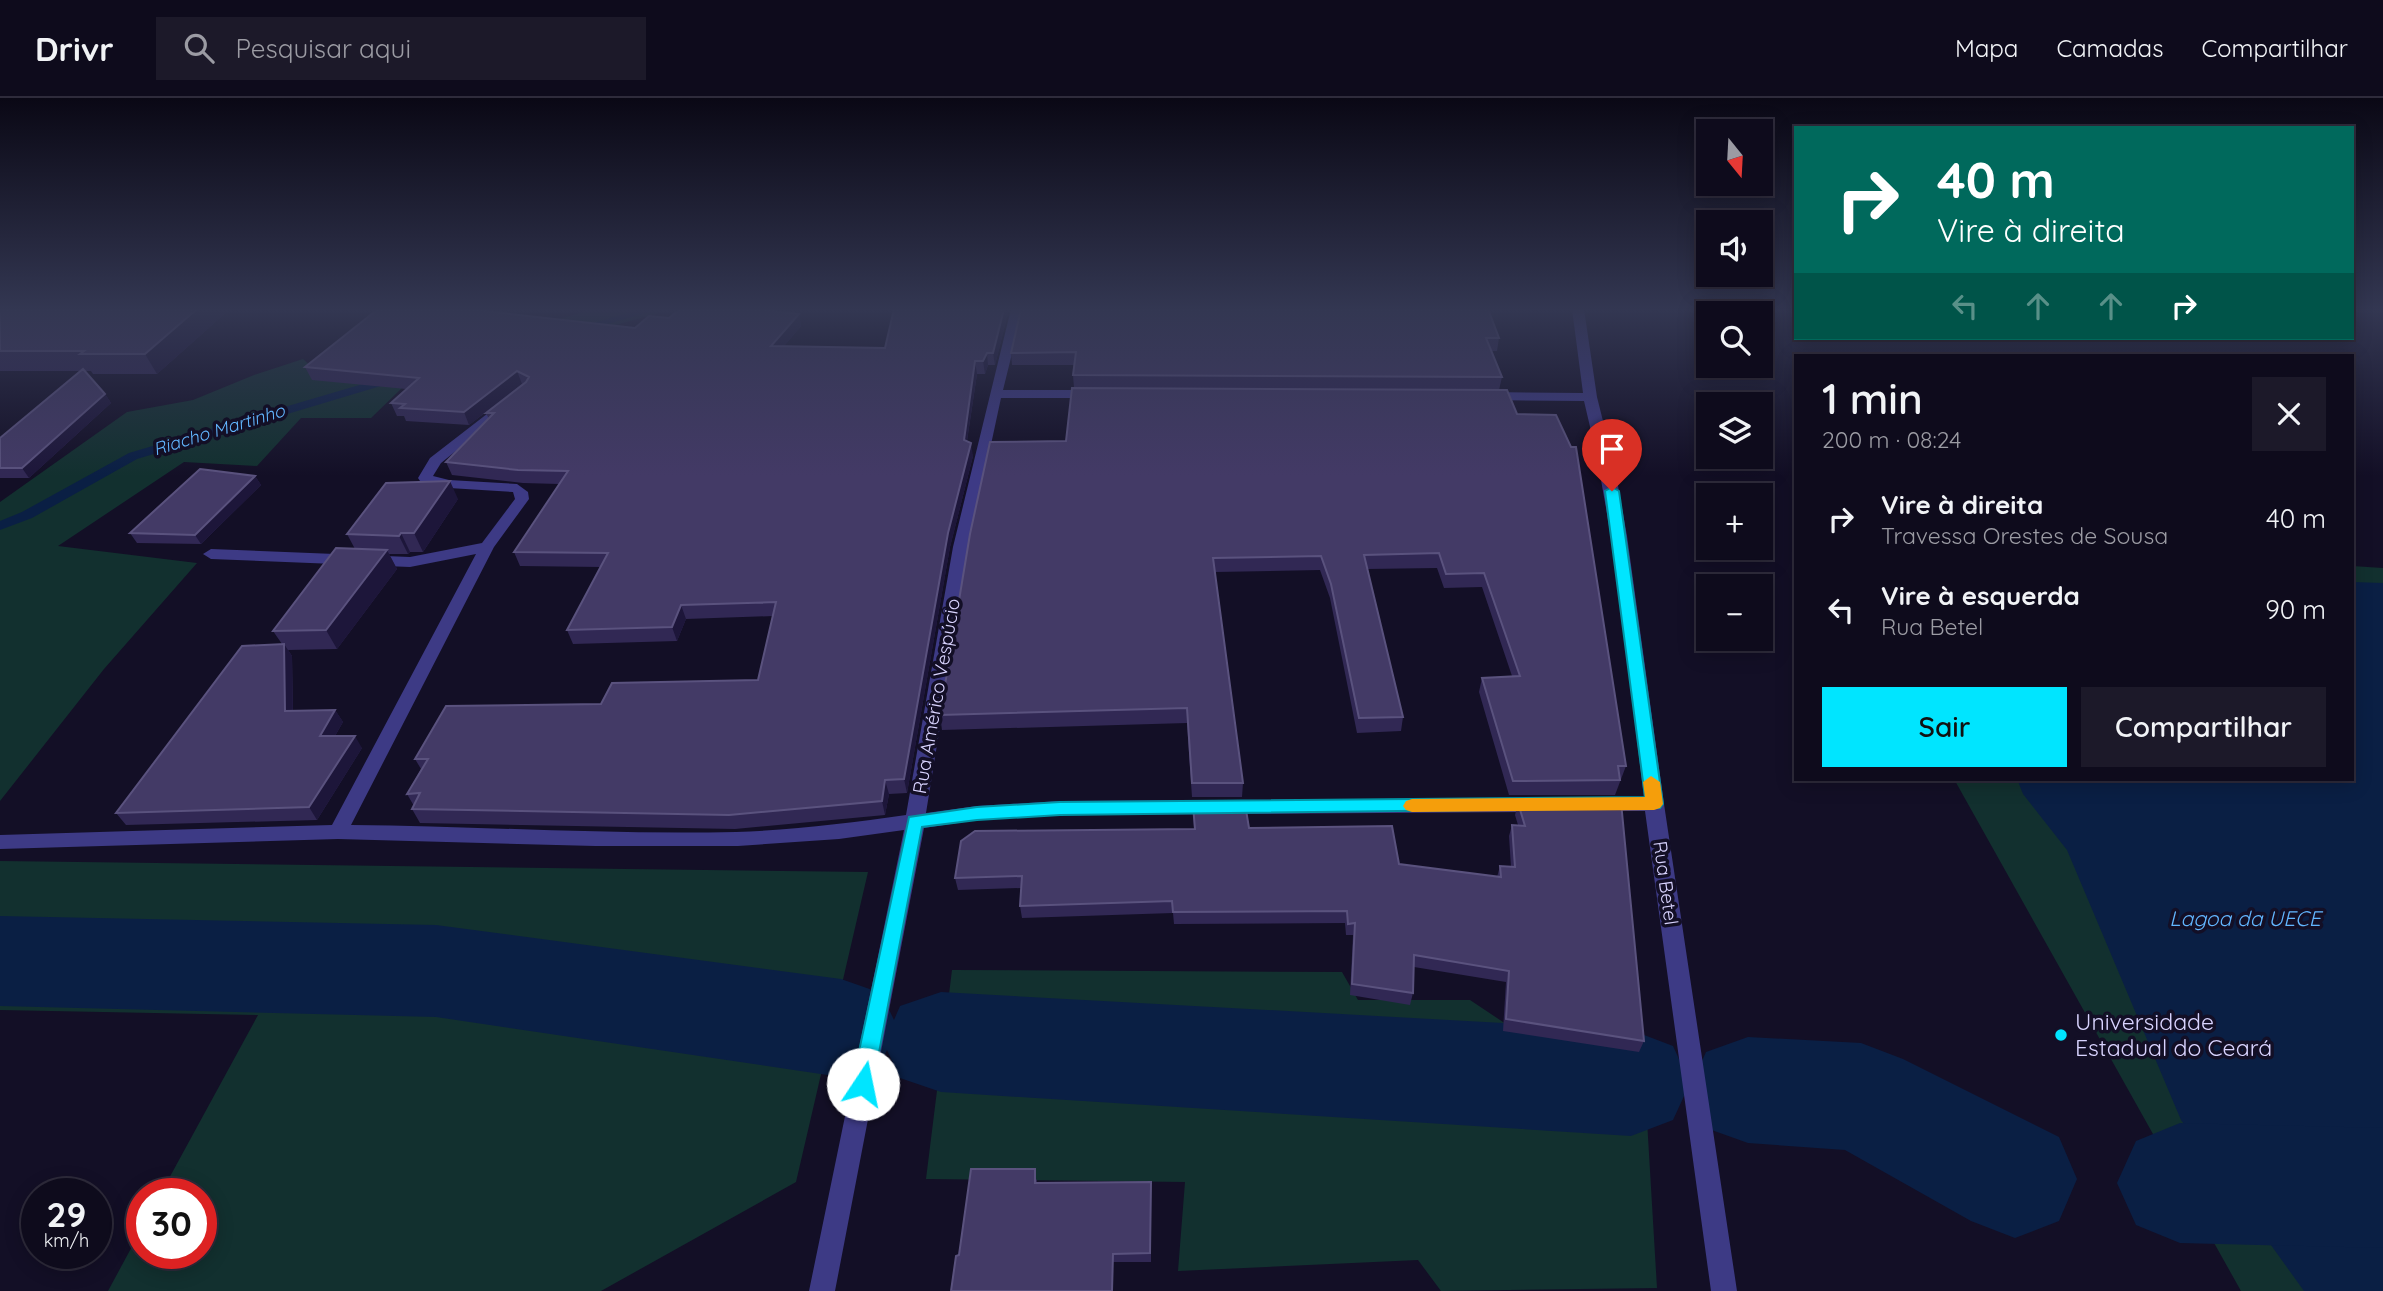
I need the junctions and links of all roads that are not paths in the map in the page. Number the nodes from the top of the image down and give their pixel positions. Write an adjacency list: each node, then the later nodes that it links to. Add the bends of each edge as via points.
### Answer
1 (1003, 365): 3 (street, Rua Américo Vespúcio)
2 (1586, 365): 7 (street, Rua Betel)
3 (995, 394): 4 (street); 13 (street, Rua Américo Vespúcio, via 961,547)
4 (1106, 394)
5 (514, 396): 8 (street, via 425,474 426,480 520,491 522,499)
6 (1479, 396): 7 (street)
7 (1590, 397): 12 (street, Rua Betel, via 1617,522)
8 (487, 547): 9 (street, via 410,562); 14 (street)
9 (211, 554)
10 (1558, 804): 13 (street, via 1060,808)
11 (1585, 804): 12 (street)
12 (1654, 804): 17 (street, Rua Betel)
13 (915, 822): 14 (street, via 737,839); 16 (street, Rua Américo Vespúcio)
14 (338, 832): 15 (street)
15 (0, 842)
16 (822, 1291)
17 (1724, 1291)

